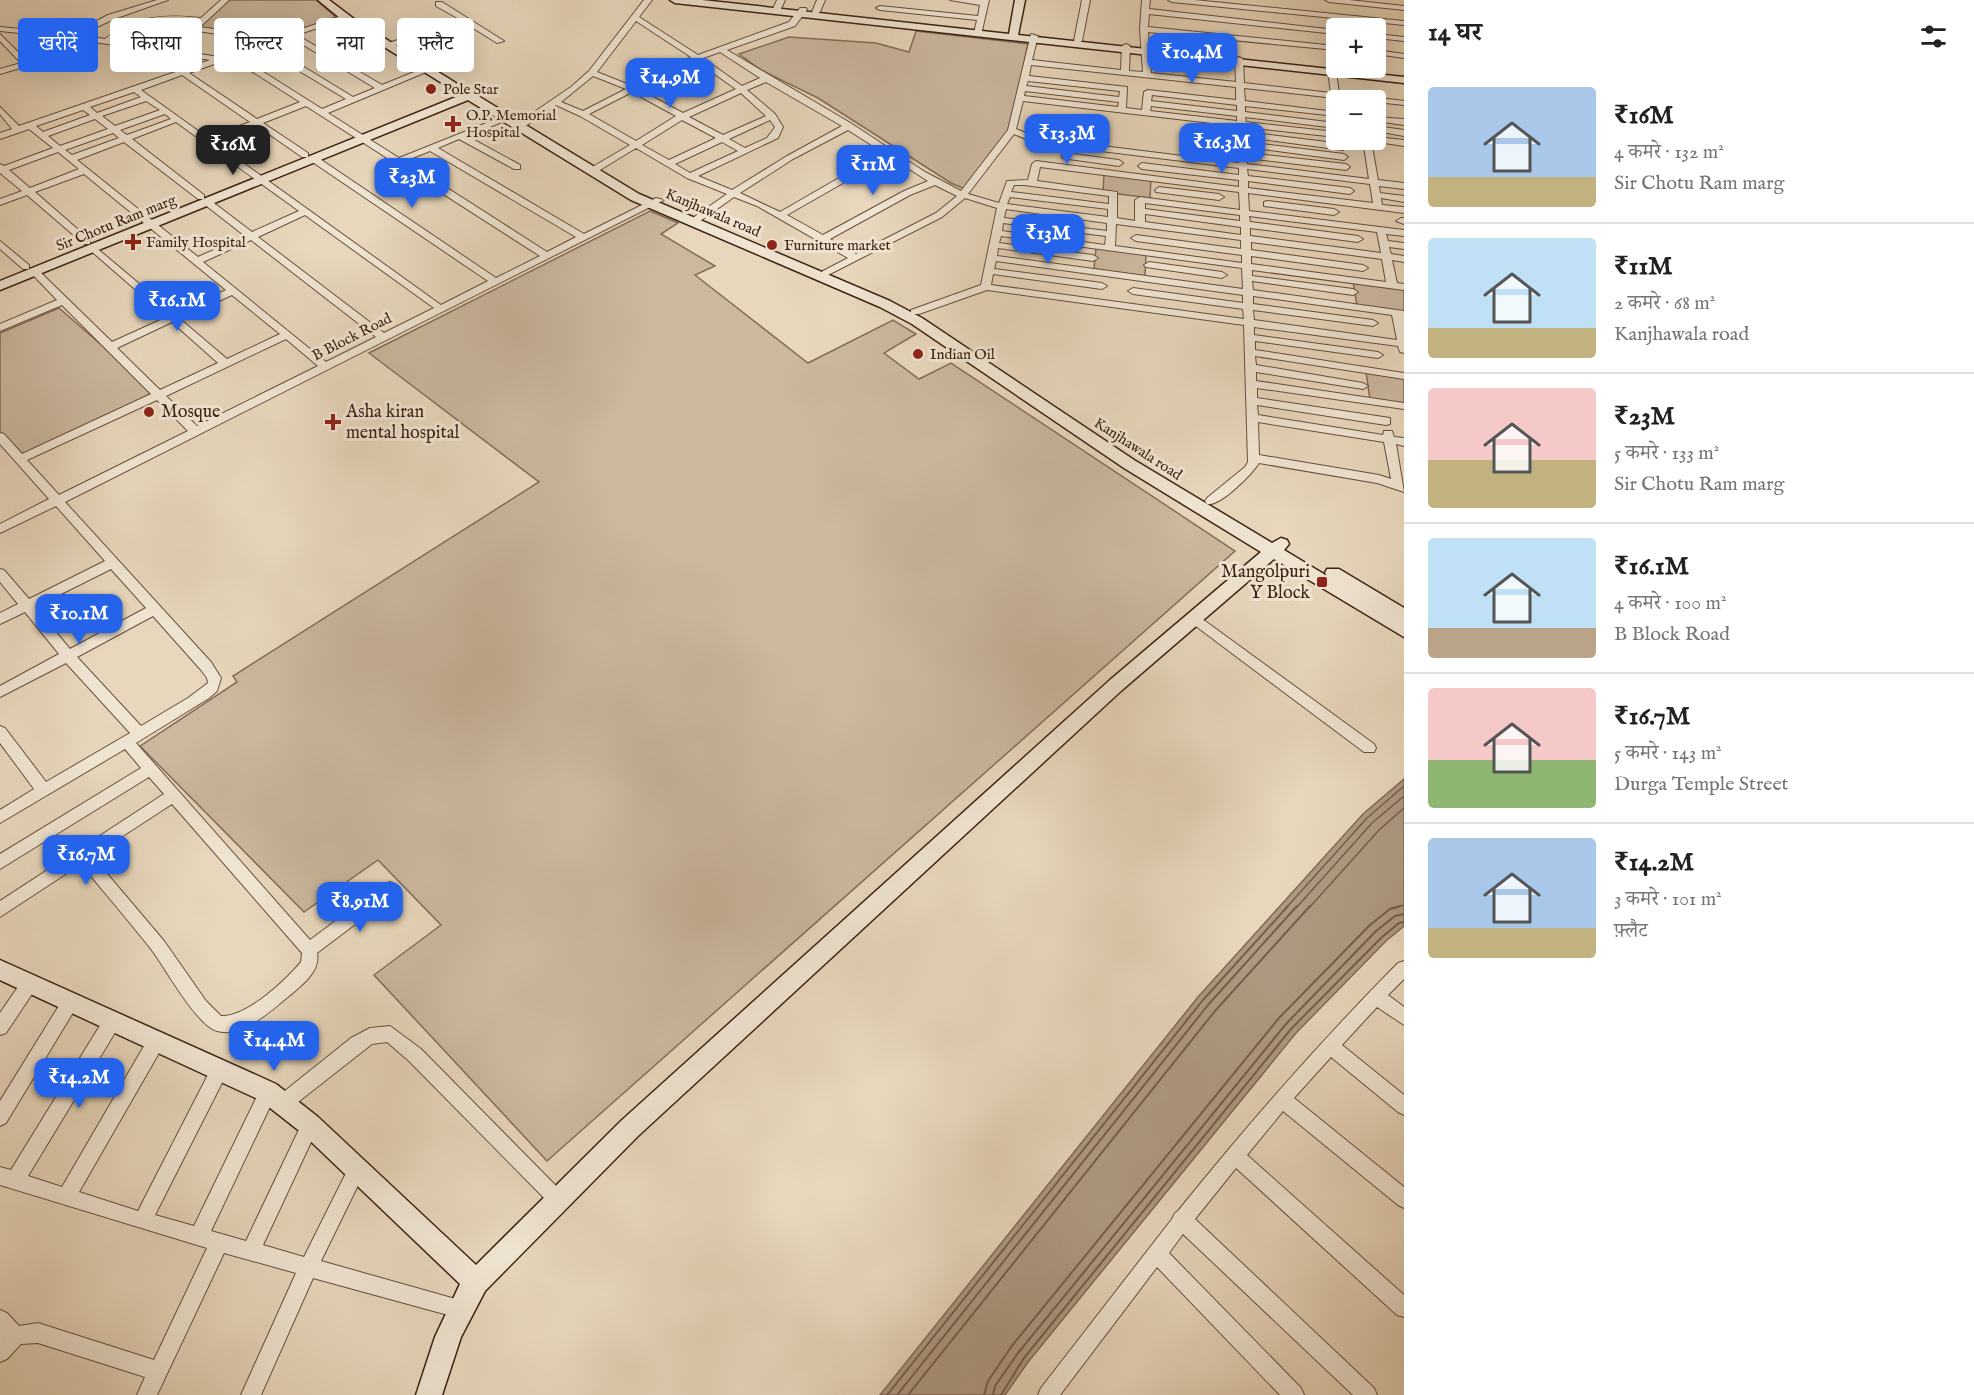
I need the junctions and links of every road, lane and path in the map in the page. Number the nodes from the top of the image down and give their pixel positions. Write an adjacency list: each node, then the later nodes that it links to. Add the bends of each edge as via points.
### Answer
1 (164, 0): 38 (street)
2 (225, 0): 35 (street)
3 (323, 0): 26 (street, Kanjhawala road)
4 (335, 0): 66 (street, Kanjhawala road)
5 (648, 0): 29 (street)
6 (675, 0): 19 (street)
7 (712, 0): 19 (street)
8 (809, 0): 17 (street)
9 (954, 0): 21 (street)
10 (1020, 0): 52 (street)
11 (1086, 0): 63 (street)
12 (1146, 0): 27 (street)
13 (1329, 0): 20 (street)
14 (1233, 3): 15 (street); 25 (street)
15 (1254, 3): 20 (street); 30 (street)
16 (439, 4): 33 (street)
17 (819, 4): 23 (street); 24 (street)
18 (1169, 5): 25 (street); 25 (street); 27 (street)
19 (778, 6): 24 (street)
20 (1342, 7): 22 (street); 28 (street); 34 (street); 36 (street)
21 (983, 8): 23 (street); 47 (street)
22 (1404, 8)
23 (879, 10): 24 (street); 47 (street)
24 (802, 12): 72 (street, via 792,24)
25 (1221, 12): 41 (street)
26 (344, 16): 46 (street); 66 (street, Kanjhawala road)
27 (1145, 16): 41 (street); 45 (street)
28 (1404, 16)
29 (634, 17): 80 (street); 95 (street)
30 (1266, 17): 36 (street); 36 (street); 48 (street)
31 (159, 18): 32 (street)
32 (176, 18)
33 (462, 18)
34 (1356, 18)
35 (202, 19)
36 (1322, 22): 42 (street)
37 (1404, 23): 39 (street)
38 (98, 24)
39 (1386, 24)
40 (474, 25): 62 (street)
41 (1233, 25): 48 (street); 57 (street)
42 (1326, 25)
43 (1386, 28): 49 (street)
44 (0, 29): 50 (street)
45 (1144, 29): 57 (street); 73 (street)
46 (304, 30)
47 (978, 31): 52 (street)
48 (1254, 31): 57 (street); 58 (street); 68 (street)
49 (1404, 31)
50 (18, 32)
51 (18, 32): 53 (street)
52 (1013, 35): 56 (street)
53 (0, 37): 76 (street)
54 (1386, 37): 59 (street)
55 (110, 38): 64 (street)
56 (1034, 38): 63 (street); 71 (street); 78 (street)
57 (1234, 38)
58 (1326, 39)
59 (1404, 39)
60 (98, 41): 64 (street)
61 (304, 41): 102 (street)
62 (500, 41)
63 (1078, 41): 71 (street)
64 (105, 42): 79 (street)
65 (397, 43): 66 (street)
66 (393, 44): 69 (street, Kanjhawala road); 108 (street, Kanjhawala road)
67 (1386, 45): 70 (street)
68 (1326, 46)
69 (397, 47)
70 (1404, 47)
71 (1126, 48): 73 (street); 84 (street)
72 (722, 50): 80 (street); 99 (street)
73 (1145, 50): 82 (street); 87 (street)
74 (1386, 53): 77 (street)
75 (1042, 54): 78 (street)
76 (18, 56)
77 (1404, 56)
78 (1030, 57): 94 (street); 104 (street)
79 (214, 58)
80 (696, 59): 103 (street); 106 (street)
81 (1090, 59): 84 (street)
82 (1239, 61): 85 (street); 89 (street); 100 (street)
83 (18, 66): 88 (street)
84 (1126, 68): 87 (street); 98 (street)
85 (1326, 69)
86 (304, 70): 115 (street)
87 (1147, 70): 100 (street); 101 (street)
88 (0, 71)
89 (1326, 71)
90 (183, 72): 105 (street); 139 (street)
91 (257, 72): 119 (street)
92 (422, 72): 102 (street)
93 (431, 72): 108 (street, Kanjhawala road)
94 (1052, 73): 98 (street); 98 (street); 104 (street)
95 (592, 74): 103 (street); 118 (street)
96 (1386, 76): 97 (street)
97 (1404, 78)
98 (1109, 79): 116 (street, via 1124,89)
99 (765, 80): 106 (street); 143 (street)
100 (1240, 81): 107 (street); 109 (street); 112 (street); 150 (street)
101 (1163, 86): 109 (street); 109 (street); 120 (street, via 1148,92)
102 (381, 88): 115 (street)
103 (631, 88): 131 (street); 134 (street)
104 (1022, 88): 116 (street); 126 (street); 147 (street)
105 (135, 89): 113 (street); 123 (street)
106 (741, 89): 134 (street); 135 (street)
107 (1326, 90)
108 (469, 92): 136 (street, Kanjhawala road); 141 (street, Kanjhawala road); 155 (street, Sir Chotu Ram marg)
109 (1219, 92): 150 (street)
110 (1386, 93): 111 (street)
111 (1404, 94)
112 (1260, 97): 121 (street); 121 (street); 150 (street)
113 (147, 98): 127 (street); 133 (street)
114 (1326, 98): 121 (street)
115 (353, 100): 128 (street)
116 (1123, 100): 126 (street)
117 (1386, 101): 122 (street)
118 (555, 102): 131 (street); 141 (street)
119 (306, 103): 128 (street); 139 (street)
120 (1147, 103): 129 (street); 150 (street)
121 (1320, 103): 124 (street)
122 (1404, 104)
123 (85, 107): 133 (street); 142 (street)
124 (1326, 107)
125 (0, 109): 145 (street)
126 (1122, 110): 129 (street)
127 (166, 111): 138 (street); 146 (street)
128 (322, 112): 155 (street)
129 (1146, 112): 150 (street)
130 (1404, 113): 132 (street)
131 (583, 114): 162 (street)
132 (1386, 115)
133 (96, 116): 146 (street); 151 (street)
134 (683, 116): 157 (street); 162 (street)
135 (772, 116): 157 (street); 166 (street, via 779,127 775,136)
136 (504, 118): 152 (street); 180 (street, Kanjhawala road)
137 (1386, 118): 140 (street)
138 (177, 119): 156 (street); 158 (street)
139 (257, 122): 158 (street); 172 (street)
140 (1404, 122)
141 (524, 123): 180 (street, Kanjhawala road)
142 (31, 126): 145 (street); 151 (street)
143 (849, 126): 194 (street); 202 (street, via 793,154)
144 (1326, 126): 150 (street)
145 (18, 130): 154 (street)
146 (115, 130): 156 (street); 165 (street)
147 (1012, 130): 161 (street, via 1036,140); 206 (street)
148 (1386, 130): 149 (street)
149 (1404, 133)
150 (1242, 134): 153 (street); 163 (street); 170 (street); 181 (street); 190 (street); 193 (street)
151 (42, 135): 165 (street)
152 (460, 135): 164 (street); 178 (street)
153 (1326, 135)
154 (0, 136)
155 (360, 136): 172 (street, Sir Chotu Ram marg); 174 (street)
156 (125, 138): 173 (street); 209 (street)
157 (724, 138): 166 (street); 176 (street)
158 (208, 141): 189 (street)
159 (1386, 141): 160 (street)
160 (1404, 143)
161 (1066, 144): 167 (street); 171 (street)
162 (634, 145): 176 (street); 180 (street)
163 (1326, 146)
164 (430, 147): 174 (street); 240 (street)
165 (60, 149): 173 (street); 182 (street)
166 (743, 150): 187 (street)
167 (1119, 150): 170 (street); 175 (street)
168 (1343, 150): 181 (street)
169 (1369, 150): 195 (street)
170 (1142, 153): 177 (street)
171 (1065, 156): 175 (street); 179 (street)
172 (309, 157): 189 (street, Sir Chotu Ram marg); 278 (street)
173 (71, 159): 184 (street)
174 (398, 160): 255 (street)
175 (1119, 163): 186 (street)
176 (667, 164): 187 (street)
177 (1142, 166): 188 (street); 190 (street)
178 (517, 167)
179 (1064, 167): 185 (street); 191 (street, via 1036,164)
180 (596, 168): 212 (street, Kanjhawala road)
181 (1346, 168): 193 (street)
182 (1, 169): 200 (street)
183 (861, 169): 224 (street)
184 (85, 170): 200 (street); 230 (street)
185 (1098, 172): 186 (street); 197 (street)
186 (1118, 174): 188 (street)
187 (690, 176): 202 (street)
188 (1142, 177): 192 (street)
189 (257, 178): 209 (street, Sir Chotu Ram marg); 221 (street)
190 (1244, 178): 199 (street); 201 (street)
191 (1033, 179): 197 (street); 204 (street, via 1010,183)
192 (1159, 179): 198 (street); 199 (street)
193 (1348, 179): 195 (street); 201 (street)
194 (936, 182): 206 (street); 243 (street, via 907,193)
195 (1374, 182): 196 (street); 205 (street)
196 (1404, 186)
197 (1097, 187): 217 (street, via 1114,194)
198 (1159, 190): 207 (street); 213 (street)
199 (1244, 190): 203 (street); 223 (street)
200 (28, 191): 211 (street); 247 (street)
201 (1350, 191): 214 (street)
202 (731, 193): 224 (street); 226 (street)
203 (1266, 193): 210 (street); 215 (street)
204 (1005, 194): 216 (street); 217 (street)
205 (1376, 195): 208 (street); 218 (street)
206 (962, 196): 216 (street); 257 (street, via 939,215)
207 (1219, 197)
208 (1404, 199)
209 (204, 200): 230 (street, Sir Chotu Ram marg); 239 (street)
210 (1332, 201): 214 (street); 222 (street)
211 (0, 202)
212 (655, 202): 226 (street, Kanjhawala road); 240 (street, B Block Road); 307 (street, Kanjhawala road, via 885,304)
213 (1158, 202): 220 (street, via 1140,200); 223 (street)
214 (1352, 203): 218 (street)
215 (1267, 204): 222 (street); 225 (street)
216 (1002, 206): 227 (street); 228 (street)
217 (1113, 207): 228 (street)
218 (1378, 207): 219 (street)
219 (1401, 209): 229 (street)
220 (1140, 211): 231 (street); 233 (street)
221 (305, 212): 239 (street); 292 (street)
222 (1334, 212): 232 (street)
223 (1245, 213): 225 (street); 233 (street)
224 (781, 215): 243 (street)
225 (1269, 216): 232 (street)
226 (698, 219): 270 (street, Kanjhawala road)
227 (999, 220): 236 (street); 238 (street)
228 (1112, 221): 231 (street); 238 (street)
229 (1402, 221): 237 (street)
230 (149, 222): 247 (street, Sir Chotu Ram marg); 261 (street)
231 (1140, 224): 242 (street)
232 (1335, 224): 234 (street)
233 (1245, 225): 242 (street); 244 (street)
234 (1356, 227): 235 (street); 244 (street)
235 (1381, 230): 237 (street); 245 (street)
236 (997, 233): 248 (street); 249 (street)
237 (1404, 233)
238 (1111, 234): 251 (street)
239 (252, 237): 261 (street); 303 (street)
240 (584, 238): 255 (street, B Block Road)
241 (1136, 238): 252 (street)
242 (1246, 238): 252 (street); 254 (street)
243 (823, 239): 257 (street)
244 (1358, 239): 254 (street)
245 (1384, 243): 250 (street); 256 (street)
246 (0, 244): 266 (street)
247 (90, 245): 266 (street, Sir Chotu Ram marg); 296 (street)
248 (994, 245): 258 (street); 259 (street)
249 (1094, 245): 251 (street); 259 (street)
250 (1404, 246)
251 (1110, 247): 253 (street)
252 (1247, 252): 264 (street); 265 (street)
253 (1149, 253): 262 (street); 263 (street)
254 (1360, 253): 256 (street); 265 (street)
255 (548, 256): 278 (street, B Block Road)
256 (1386, 256): 260 (street); 269 (street)
257 (856, 258): 270 (street)
258 (992, 258): 267 (street); 268 (street)
259 (1093, 258): 268 (street)
260 (1404, 259)
261 (195, 262): 285 (street)
262 (1222, 262): 264 (street); 272 (street)
263 (1149, 265): 272 (street); 275 (street)
264 (1247, 266): 274 (street); 276 (street)
265 (1363, 268): 277 (street)
266 (30, 270): 273 (street, Sir Chotu Ram marg); 280 (street, Sir Chotu Ram marg); 289 (street)
267 (989, 271): 281 (street); 282 (street)
268 (1092, 271): 275 (street)
269 (1389, 272): 271 (street); 279 (street)
270 (826, 273): 294 (street, Kanjhawala road)
271 (1404, 274)
272 (1222, 275): 284 (street)
273 (0, 278)
274 (1248, 278): 287 (street); 288 (street)
275 (1149, 279): 284 (street)
276 (1351, 279): 277 (street); 287 (street)
277 (1365, 281): 279 (street)
278 (496, 282): 292 (street, B Block Road)
279 (1392, 285): 283 (street)
280 (0, 286)
281 (1102, 286)
282 (986, 287): 294 (street); 297 (street)
283 (1404, 287)
284 (1222, 289): 288 (street)
285 (233, 291): 296 (street); 301 (street)
286 (1133, 291): 290 (street)
287 (1353, 292): 291 (street)
288 (1248, 293): 290 (street); 291 (street)
289 (62, 300): 300 (street); 306 (street)
290 (1249, 306): 297 (street); 298 (street)
291 (1355, 308): 293 (street)
292 (441, 309): 303 (street, B Block Road)
293 (1371, 310): 295 (street); 298 (street)
294 (915, 312): 307 (street, Kanjhawala road)
295 (1401, 314): 299 (street)
296 (173, 318): 306 (street); 310 (street)
297 (1249, 322): 302 (street); 304 (street)
298 (1373, 324): 304 (street)
299 (1402, 327): 305 (street)
300 (0, 328)
301 (287, 335): 310 (street); 311 (street)
302 (1250, 337): 308 (street); 309 (street)
303 (384, 338): 311 (street, B Block Road)
304 (1376, 340): 305 (street); 309 (street)
305 (1404, 346)
306 (110, 347): 318 (street)
307 (968, 351): 333 (street, Kanjhawala road); 335 (street, Kanjhawala road, via 1129,464)
308 (1250, 352): 312 (street); 313 (street)
309 (1378, 355): 314 (street)
310 (226, 364): 318 (street)
311 (326, 367): 325 (street, B Block Road)
312 (1251, 368): 316 (street); 317 (street)
313 (1360, 369): 314 (street); 317 (street)
314 (1381, 372): 315 (street)
315 (1404, 376)
316 (1252, 384): 319 (street); 320 (street)
317 (1364, 386): 320 (street)
318 (160, 396): 325 (street); 330 (street)
319 (1252, 401): 323 (street); 324 (street)
320 (1366, 401): 321 (street)
321 (1383, 403): 322 (street); 324 (street)
322 (1404, 406)
323 (1253, 418): 327 (street); 329 (street)
324 (1386, 421): 327 (street)
325 (196, 432): 332 (street, B Block Road)
326 (0, 437): 330 (street)
327 (1389, 440): 328 (street); 331 (street)
328 (1404, 442)
329 (1254, 458): 331 (street); 333 (street, via 1249,470)
330 (20, 459): 332 (street)
331 (1401, 486)
332 (58, 501): 334 (street, B Block Road); 336 (street)
333 (1211, 501): 335 (street, Kanjhawala road)
334 (0, 529)
335 (1277, 547): 340 (street, Kanjhawala road); 341 (street); 343 (street, Kanjhawala road)
336 (112, 562): 338 (street); 339 (street)
337 (0, 573): 338 (street)
338 (28, 605): 342 (street); 344 (street)
339 (156, 609): 344 (street); 347 (street, via 215,676 215,682 213,688 193,702)
340 (1404, 615)
341 (1194, 618): 348 (street); 379 (street, via 630,1128)
342 (0, 619)
343 (1404, 631)
344 (69, 657): 345 (street); 347 (street)
345 (0, 692)
346 (0, 732): 350 (street)
347 (133, 738): 349 (street); 350 (street)
348 (1369, 748)
349 (151, 769): 351 (street); 354 (street)
350 (44, 791): 352 (street)
351 (174, 795): 353 (street); 357 (street)
352 (0, 817)
353 (82, 855): 356 (street); 357 (street, via 217,1023 235,1023 302,975 311,960)
354 (0, 862)
355 (390, 889): 357 (street)
356 (0, 910)
357 (309, 950)
358 (1404, 968): 361 (street)
359 (0, 970): 360 (street)
360 (30, 983): 362 (street); 365 (street)
361 (1376, 996): 363 (street); 367 (street)
362 (71, 1001): 364 (street); 372 (street)
363 (1404, 1017)
364 (114, 1020): 366 (street); 376 (street)
365 (0, 1027)
366 (157, 1040): 368 (street); 377 (street)
367 (1329, 1045): 370 (street); 371 (street)
368 (220, 1069): 369 (street); 381 (street)
369 (275, 1098): 373 (street); 379 (street, via 370,1036 390,1034); 382 (street)
370 (1282, 1099): 374 (street); 378 (street)
371 (1404, 1106)
372 (0, 1117)
373 (310, 1125): 375 (street); 384 (street)
374 (1234, 1155): 380 (street); 388 (street)
375 (356, 1171): 386 (street); 387 (street)
376 (7, 1178): 377 (street)
377 (66, 1197): 381 (street)
378 (1404, 1199)
379 (558, 1200): 387 (street)
380 (1181, 1219): 385 (street); 399 (street)
381 (142, 1221): 382 (street)
382 (199, 1237): 383 (street)
383 (219, 1243): 384 (street); 393 (street)
384 (250, 1252): 386 (street)
385 (1156, 1253): 397 (street); 398 (street)
386 (309, 1266): 389 (street); 395 (street)
387 (476, 1282): 389 (street)
388 (1404, 1308)
389 (459, 1309): 396 (street, via 445,1339)
390 (0, 1320): 391 (street)
391 (15, 1336): 392 (street); 393 (street, via 24,1332 38,1334)
392 (0, 1352)
393 (158, 1371): 394 (street)
394 (147, 1395)
395 (251, 1395)
396 (429, 1395)
397 (1048, 1395)
398 (1294, 1395)
399 (1367, 1395)

